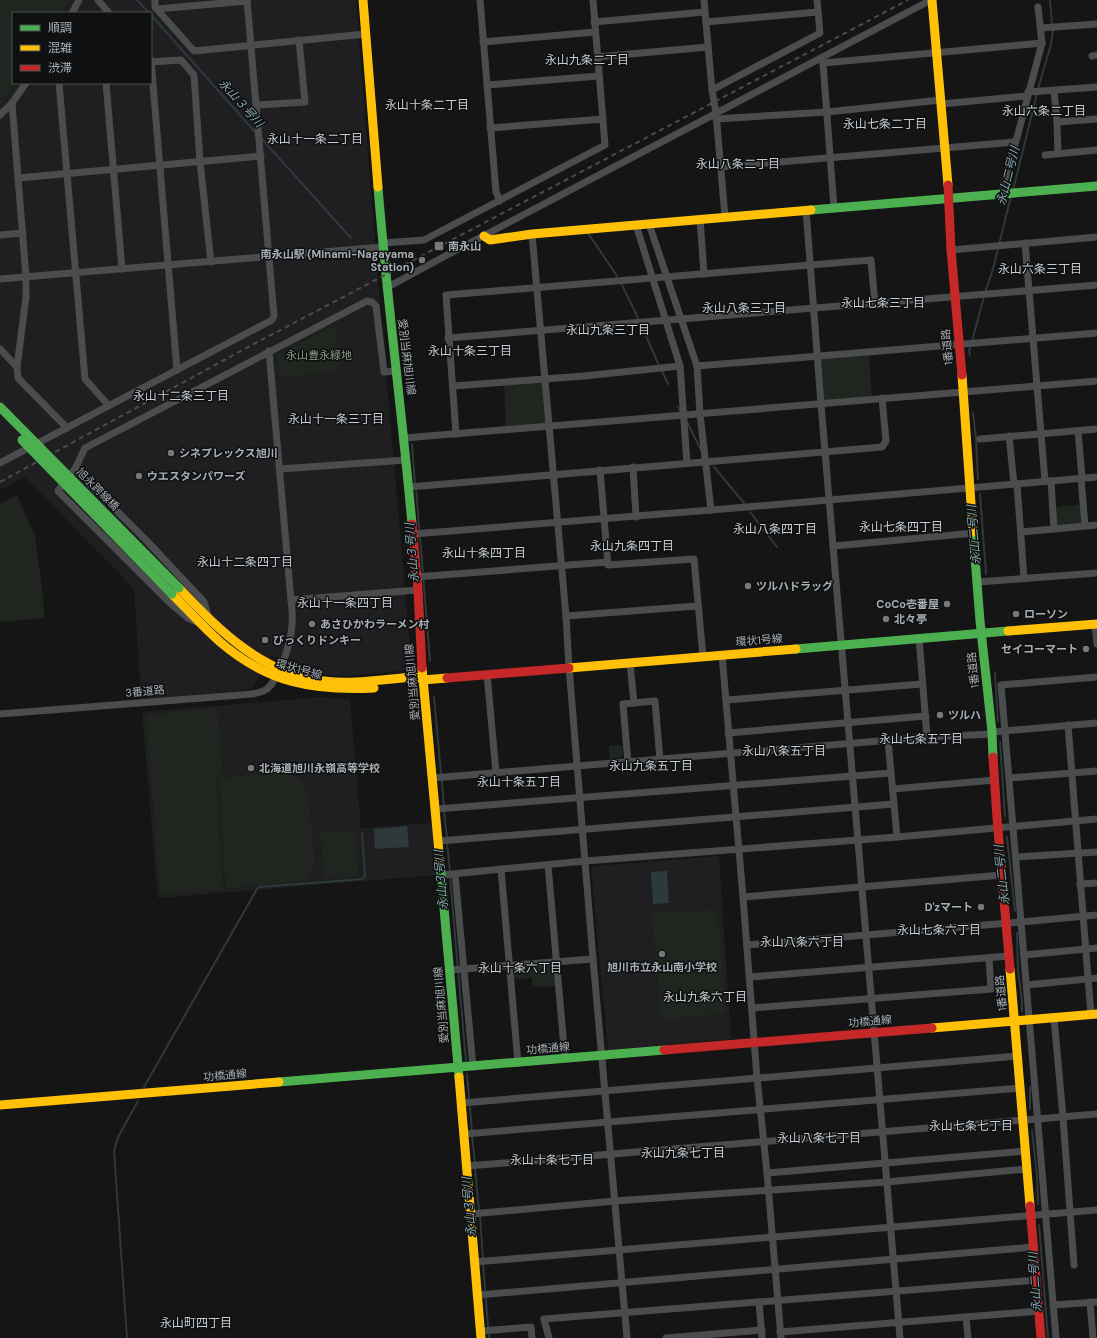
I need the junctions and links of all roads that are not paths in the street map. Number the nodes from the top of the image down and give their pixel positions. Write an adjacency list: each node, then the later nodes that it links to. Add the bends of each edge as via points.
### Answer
1 (79, 0): 13 (street)
2 (98, 0): 14 (street)
3 (155, 0): 12 (street)
4 (363, 0): 22 (street, 愛別当麻旭川線)
5 (480, 0): 24 (street)
6 (592, 0): 17 (street)
7 (704, 0): 15 (street)
8 (817, 0): 16 (street)
9 (932, 0): 28 (street, 1番道路); 30 (street)
10 (247, 1): 12 (street); 26 (street)
11 (1038, 7): 20 (street)
12 (157, 9): 26 (street, via 194,51)
13 (73, 12)
14 (108, 12)
15 (705, 12): 17 (street); 18 (street)
16 (818, 12): 18 (street); 39 (street, via 820,33)
17 (594, 22): 21 (street)
18 (706, 22): 27 (street)
19 (1097, 24): 20 (street)
20 (1043, 28): 25 (street)
21 (595, 32): 24 (street); 29 (street)
22 (366, 34): 23 (street); 81 (street, 愛別当麻旭川線)
23 (299, 40): 26 (street); 44 (street, via 305,102)
24 (483, 42): 37 (street)
25 (1042, 43): 28 (street); 41 (street)
26 (251, 45): 44 (street)
27 (708, 47): 29 (street); 39 (street)
28 (936, 53): 30 (street); 42 (street, 1番道路)
29 (597, 57): 33 (street)
30 (822, 60): 45 (street); 47 (street)
31 (152, 62): 59 (street, via 181,60 194,75)
32 (152, 75): 60 (street)
33 (599, 76): 37 (street); 48 (street)
34 (25, 84): 43 (street)
35 (59, 84): 63 (street)
36 (106, 84): 62 (street)
37 (487, 85): 51 (street)
38 (1097, 86): 40 (street)
39 (712, 90): 47 (street)
40 (1054, 90): 41 (street); 50 (street)
41 (1029, 94): 42 (street); 52 (street)
42 (941, 102): 45 (street); 53 (street, 1番道路)
43 (12, 103): 46 (street); 64 (street)
44 (257, 106): 57 (street)
45 (827, 112): 47 (street); 58 (street)
46 (0, 115)
47 (716, 116): 61 (street); 78 (street)
48 (603, 119): 51 (street); 68 (street, via 605,145)
49 (1097, 119): 50 (street)
50 (1057, 122): 55 (street)
51 (490, 128): 68 (street, via 496,192)
52 (1015, 142): 53 (street); 66 (street)
53 (944, 147): 58 (street); 67 (street, 1番道路)
54 (1097, 150): 55 (street)
55 (1058, 153): 56 (street)
56 (1045, 155)
57 (260, 156): 59 (street); 83 (street)
58 (831, 158): 61 (street); 69 (street)
59 (200, 162): 60 (street); 84 (street)
60 (159, 166): 62 (street); 86 (street)
61 (720, 167): 71 (street)
62 (113, 169): 63 (street); 87 (street)
63 (68, 174): 64 (street); 88 (street)
64 (18, 178): 75 (street)
65 (1097, 186): 66 (street)
66 (1004, 194): 67 (street)
67 (949, 198): 69 (street); 82 (street, 1番道路)
68 (500, 201): 81 (street, via 424,240)
69 (834, 208): 70 (street)
70 (806, 210): 71 (street); 85 (street)
71 (725, 217): 72 (street)
72 (700, 219): 73 (street); 89 (street)
73 (649, 224): 74 (street); 91 (street)
74 (636, 225): 76 (street); 92 (street)
75 (23, 233): 77 (street); 90 (street)
76 (532, 234): 78 (street, via 490,240); 95 (street)
77 (0, 235)
78 (484, 236): 96 (street)
79 (1097, 237): 80 (street)
80 (1025, 243): 82 (street); 97 (street)
81 (383, 245): 83 (street); 96 (street, 愛別当麻旭川線)
82 (951, 250): 98 (street, 1番道路)
83 (270, 256): 84 (street); 114 (street, via 274,316 272,320)
84 (211, 262): 86 (street)
85 (810, 265): 89 (street); 99 (street, via 871,260); 100 (street)
86 (168, 266): 87 (street); 114 (street)
87 (122, 269): 88 (street)
88 (76, 274): 90 (street); 123 (street, via 85,379)
89 (704, 274): 91 (street)
90 (26, 277): 93 (street); 113 (street)
91 (667, 277): 92 (street); 101 (street)
92 (652, 278): 95 (street); 102 (street)
93 (0, 279)
94 (1097, 285): 97 (street)
95 (536, 287): 103 (street); 105 (street, via 446,295)
96 (386, 288): 115 (street, 愛別当麻旭川線)
97 (1029, 291): 98 (street); 106 (street)
98 (955, 296): 99 (street); 107 (street, 1番道路)
99 (874, 304): 100 (street)
100 (813, 309): 101 (street); 110 (street)
101 (681, 319): 102 (street); 112 (street)
102 (665, 320): 103 (street); 111 (street)
103 (541, 331): 105 (street); 116 (street)
104 (1097, 333): 106 (street)
105 (448, 338): 119 (street)
106 (1034, 338): 107 (street); 118 (street)
107 (962, 344): 110 (street); 120 (street, 1番道路)
108 (0, 350): 113 (street)
109 (269, 351): 115 (street, via 367,301 376,306 384,372); 143 (street, via 85,448); 144 (street)
110 (818, 356): 112 (street); 122 (street)
111 (680, 366): 116 (street); 126 (street)
112 (697, 366): 125 (street)
113 (18, 367): 129 (street, via 18,378)
114 (178, 370): 123 (street)
115 (398, 372): 135 (street, 愛別当麻旭川線)
116 (545, 379): 119 (street); 128 (street)
117 (1097, 381): 118 (street)
118 (1038, 385): 120 (street); 133 (street)
119 (453, 386): 132 (street)
120 (963, 392): 121 (street); 152 (street, 1番道路)
121 (882, 398): 122 (street); 137 (street, via 886,441 882,447)
122 (821, 404): 125 (street); 137 (street)
123 (109, 406): 129 (street)
124 (0, 407): 172 (street, 旭永跨線橋, bridge)
125 (700, 414): 126 (street); 139 (street)
126 (684, 415): 128 (street); 141 (street)
127 (0, 418): 172 (street, 旭永跨線橋, bridge)
128 (549, 426): 132 (street); 146 (street)
129 (67, 428): 140 (street)
130 (1097, 429): 131 (street)
131 (1078, 431): 133 (street); 148 (street)
132 (456, 434): 135 (street)
133 (1041, 434): 134 (street); 149 (street)
134 (1010, 436): 136 (street); 150 (street)
135 (404, 438): 138 (street, 愛別当麻旭川線)
136 (980, 439)
137 (825, 451): 139 (street); 153 (street)
138 (406, 460): 144 (street); 151 (street, 愛別当麻旭川線)
139 (706, 462): 141 (street); 154 (street)
140 (0, 463)
141 (687, 463): 142 (street)
142 (633, 468): 145 (street); 155 (street)
143 (75, 469): 176 (street, via 204,602); 176 (street, via 58,491 170,603 188,618)
144 (280, 469): 173 (street)
145 (600, 470): 146 (street); 156 (street)
146 (553, 475): 151 (street); 157 (street)
147 (1097, 477): 148 (street)
148 (1082, 478): 149 (street); 159 (street)
149 (1048, 481): 150 (street); 160 (street)
150 (1015, 484): 152 (street); 161 (street)
151 (414, 486): 162 (street, 愛別当麻旭川線)
152 (971, 488): 153 (street); 163 (street, 1番道路)
153 (830, 500): 154 (street); 164 (street)
154 (711, 510): 155 (street)
155 (636, 516): 156 (street)
156 (604, 519): 157 (street); 165 (street)
157 (556, 522): 162 (street); 166 (street)
158 (1097, 525): 159 (street)
159 (1085, 526): 160 (street)
160 (1054, 529): 161 (street)
161 (1021, 532): 169 (street)
162 (417, 533): 168 (street, 愛別当麻旭川線)
163 (974, 533): 164 (street); 170 (street, 1番道路)
164 (834, 546): 181 (street)
165 (608, 562): 166 (street); 174 (street, via 608,565 694,560)
166 (560, 565): 168 (street); 175 (street)
167 (1097, 572): 169 (street)
168 (421, 577): 171 (street, 愛別当麻旭川線)
169 (1024, 578): 170 (street)
170 (978, 582): 178 (street, 1番道路)
171 (418, 590): 173 (street); 189 (street, 愛別当麻旭川線)
172 (176, 591): 176 (street, 環状1号線)
173 (292, 600): 186 (street, via 291,634)
174 (697, 606): 175 (street); 183 (street)
175 (566, 616): 185 (street)
176 (206, 622): 186 (street, 環状1号線)
177 (1096, 624): 178 (street, 環状1号線); 180 (street)
178 (982, 633): 179 (street, 環状1号線); 201 (street, 1番道路)
179 (919, 638): 181 (street, 環状1号線); 190 (street)
180 (1097, 644)
181 (842, 645): 182 (street, 環状1号線); 191 (street)
182 (722, 655): 183 (street, 環状1号線); 192 (street)
183 (704, 656): 184 (street, 環状1号線)
184 (630, 663): 185 (street, 環状1号線); 193 (street)
185 (569, 667): 187 (street, 環状1号線); 208 (street)
186 (278, 673): 189 (street, 環状1号線, via 324,681 415,678); 194 (street, 3番道路, via 266,690 255,693)
187 (487, 674): 189 (street, 環状1号線); 210 (street)
188 (1097, 677): 199 (street, via 1001,685)
189 (423, 680): 214 (street, 愛別当麻旭川線)
190 (922, 684): 191 (street); 195 (street)
191 (846, 690): 192 (street); 196 (street)
192 (726, 700): 200 (street)
193 (634, 703): 206 (street, via 655,701); 207 (street, via 623,704)
194 (0, 714)
195 (926, 716): 196 (street); 202 (street)
196 (849, 723): 200 (street); 204 (street)
197 (1097, 723): 198 (street)
198 (1068, 725): 199 (street); 212 (street)
199 (1004, 730): 201 (street); 215 (street)
200 (728, 733): 205 (street)
201 (992, 733): 202 (street); 216 (street, 1番道路)
202 (927, 737): 203 (street)
203 (888, 740): 204 (street); 211 (street)
204 (850, 744): 205 (street); 213 (street)
205 (731, 754): 206 (street); 217 (street)
206 (660, 760): 207 (street)
207 (628, 762): 208 (street)
208 (578, 766): 210 (street); 219 (street)
209 (1097, 771): 212 (street)
210 (496, 773): 214 (street)
211 (891, 773): 213 (street); 218 (street)
212 (1071, 773): 215 (street); 225 (street)
213 (853, 776): 217 (street); 221 (street)
214 (439, 778): 222 (street, 愛別当麻旭川線)
215 (1009, 778): 226 (street)
216 (994, 780): 218 (street); 227 (street, 1番道路)
217 (734, 786): 219 (street); 223 (street)
218 (893, 789): 220 (street)
219 (580, 798): 222 (street); 228 (street)
220 (894, 804): 221 (street); 229 (street)
221 (856, 807): 223 (street); 230 (street)
222 (441, 809): 231 (street, 愛別当麻旭川線)
223 (736, 817): 228 (street); 232 (street)
224 (1097, 819): 225 (street)
225 (1075, 820): 226 (street); 234 (street)
226 (1013, 826): 227 (street); 235 (street)
227 (998, 828): 229 (street); 240 (street, 1番道路)
228 (583, 829): 231 (street); 236 (street)
229 (897, 837): 230 (street)
230 (858, 840): 232 (street); 243 (street)
231 (444, 841): 239 (street, 愛別当麻旭川線)
232 (738, 850): 236 (street); 244 (street)
233 (1097, 852): 234 (street)
234 (1078, 853): 235 (street); 242 (street)
235 (1016, 857): 247 (street)
236 (585, 861): 237 (street); 256 (street)
237 (548, 865): 238 (street); 257 (street)
238 (501, 869): 239 (street); 258 (street)
239 (449, 874): 260 (street, 愛別当麻旭川線); 260 (street)
240 (1002, 875): 243 (street); 248 (street, 1番道路)
241 (1097, 883): 242 (street)
242 (1080, 884): 246 (street)
243 (862, 887): 244 (street); 249 (street)
244 (743, 897): 250 (street)
245 (1097, 915): 246 (street)
246 (1083, 916): 247 (street); 252 (street)
247 (1021, 922): 248 (street); 253 (street)
248 (1006, 924): 249 (street); 254 (street, 1番道路)
249 (867, 935): 250 (street); 259 (street)
250 (747, 945): 261 (street)
251 (1097, 948): 252 (street)
252 (1085, 949): 253 (street); 263 (street)
253 (1024, 955): 264 (street)
254 (1009, 956): 255 (street); 270 (street, 1番道路)
255 (989, 958): 259 (street); 265 (street, via 991,989)
256 (593, 959): 257 (street); 273 (street)
257 (556, 962): 258 (street); 275 (street)
258 (510, 966): 260 (street); 276 (street)
259 (869, 967): 261 (street); 265 (street)
260 (457, 970): 277 (street); 278 (street, 愛別当麻旭川線)
261 (750, 977): 266 (street)
262 (1097, 978): 263 (street)
263 (1088, 979): 264 (street); 267 (street)
264 (1027, 984): 269 (street)
265 (872, 998): 266 (street); 271 (street)
266 (752, 1008): 272 (street)
267 (1094, 1015): 268 (street, 功橋通線)
268 (1054, 1018): 269 (street, 功橋通線); 288 (street)
269 (1029, 1020): 270 (street, 功橋通線); 290 (street)
270 (1015, 1021): 271 (street, 功橋通線); 274 (street, 1番道路)
271 (874, 1033): 272 (street, 功橋通線); 279 (street)
272 (754, 1043): 273 (street, 功橋通線); 280 (street)
273 (602, 1056): 275 (street, 功橋通線); 282 (street)
274 (1018, 1056): 279 (street); 281 (street, 1番道路)
275 (565, 1059): 276 (street, 功橋通線)
276 (518, 1063): 277 (street, 功橋通線)
277 (472, 1067): 278 (street, 功橋通線)
278 (459, 1068): 284 (street, 愛別当麻旭川線); 285 (street, 功橋通線)
279 (878, 1069): 280 (street); 283 (street)
280 (757, 1078): 282 (street); 286 (street)
281 (1020, 1088): 283 (street); 289 (street, 1番道路)
282 (605, 1091): 284 (street); 291 (street)
283 (880, 1099): 286 (street); 292 (street)
284 (466, 1103): 293 (street, 愛別当麻旭川線)
285 (0, 1105)
286 (760, 1109): 291 (street); 294 (street)
287 (1097, 1114): 288 (street)
288 (1064, 1117): 290 (street); 305 (street)
289 (1023, 1120): 290 (street); 292 (street); 295 (street, 1番道路)
290 (1038, 1120): 307 (street)
291 (608, 1121): 293 (street); 296 (street)
292 (883, 1131): 294 (street); 297 (street)
293 (469, 1133): 298 (street, 愛別当麻旭川線)
294 (763, 1141): 296 (street); 300 (street)
295 (1026, 1151): 297 (street); 299 (street, 1番道路)
296 (611, 1154): 298 (street); 303 (street)
297 (886, 1163): 300 (street); 301 (street)
298 (473, 1166): 306 (street, 愛別当麻旭川線)
299 (1027, 1169): 301 (street); 308 (street, 1番道路)
300 (767, 1173): 302 (street)
301 (887, 1182): 302 (street); 309 (street)
302 (768, 1190): 303 (street); 310 (street)
303 (615, 1201): 306 (street); 312 (street)
304 (1097, 1210): 305 (street)
305 (1070, 1212): 307 (street); 315 (street)
306 (476, 1214): 314 (street, 愛別当麻旭川線)
307 (1045, 1214): 308 (street); 324 (street)
308 (1031, 1215): 309 (street); 311 (street, 1番道路)
309 (891, 1227): 310 (street); 313 (street)
310 (772, 1236): 312 (street); 316 (street)
311 (1034, 1247): 313 (street); 317 (street, 1番道路)
312 (619, 1249): 314 (street); 318 (street)
313 (894, 1260): 316 (street); 319 (street)
314 (480, 1261): 320 (street, 愛別当麻旭川線)
315 (1074, 1265)
316 (775, 1269): 318 (street); 321 (street)
317 (1037, 1280): 319 (street); 325 (street, 1番道路)
318 (622, 1282): 320 (street); 326 (street)
319 (897, 1291): 321 (street); 328 (street)
320 (483, 1294): 332 (street, 愛別当麻旭川線)
321 (778, 1300): 322 (street); 333 (street)
322 (759, 1302): 326 (street); 331 (street)
323 (1093, 1302): 324 (street); 343 (street)
324 (1053, 1305): 342 (street)
325 (1039, 1311): 327 (street); 341 (street, 1番道路)
326 (625, 1312): 329 (street, via 544,1319); 336 (street)
327 (966, 1317): 328 (street); 340 (street)
328 (899, 1322): 333 (street); 339 (street)
329 (545, 1324): 330 (street); 335 (street)
330 (531, 1328): 332 (street); 334 (street)
331 (762, 1330): 337 (street); 338 (street)
332 (485, 1332)
333 (780, 1335)
334 (532, 1338)
335 (549, 1338)
336 (627, 1338)
337 (666, 1338)
338 (762, 1338)
339 (900, 1338)
340 (968, 1338)
341 (1041, 1338)
342 (1056, 1338)
343 (1093, 1338)

